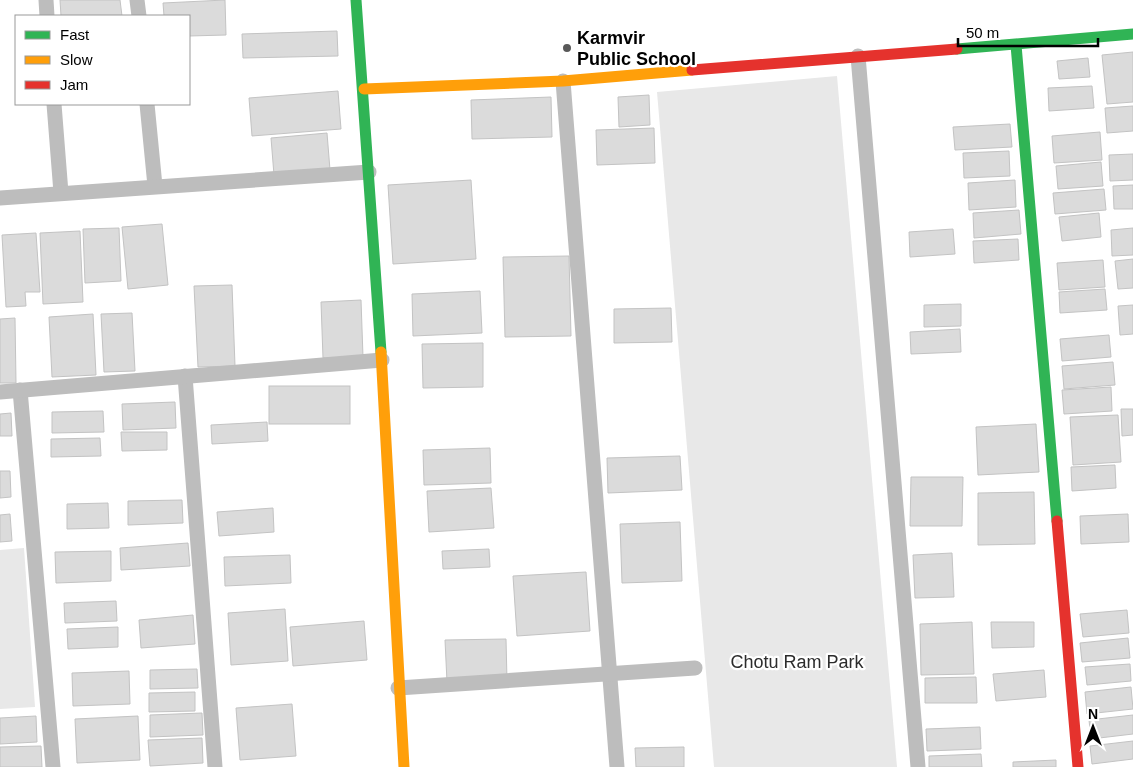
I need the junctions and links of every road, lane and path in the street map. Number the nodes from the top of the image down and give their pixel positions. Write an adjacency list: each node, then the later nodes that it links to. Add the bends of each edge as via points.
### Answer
1 (46, 0): 4 (street)
2 (137, 0): 5 (street)
3 (356, 0): 10 (street)
4 (47, 15)
5 (139, 15)
6 (1133, 34): 7 (street)
7 (1016, 45): 8 (street); 29 (street)
8 (858, 56): 9 (street); 28 (street)
9 (563, 81): 10 (street); 22 (street)
10 (364, 89): 13 (street)
11 (54, 105): 15 (street)
12 (147, 105): 14 (street)
13 (369, 172): 14 (street); 17 (street)
14 (155, 186): 15 (street)
15 (61, 193): 16 (street)
16 (0, 198)
17 (382, 360): 18 (street); 23 (street)
18 (185, 376): 19 (street); 25 (street)
19 (20, 390): 20 (street); 24 (street)
20 (0, 392)
21 (695, 668): 22 (street)
22 (609, 674): 23 (street); 27 (street)
23 (398, 688): 26 (street)
24 (53, 767)
25 (215, 767)
26 (404, 767)
27 (617, 767)
28 (918, 767)
29 (1078, 767)

